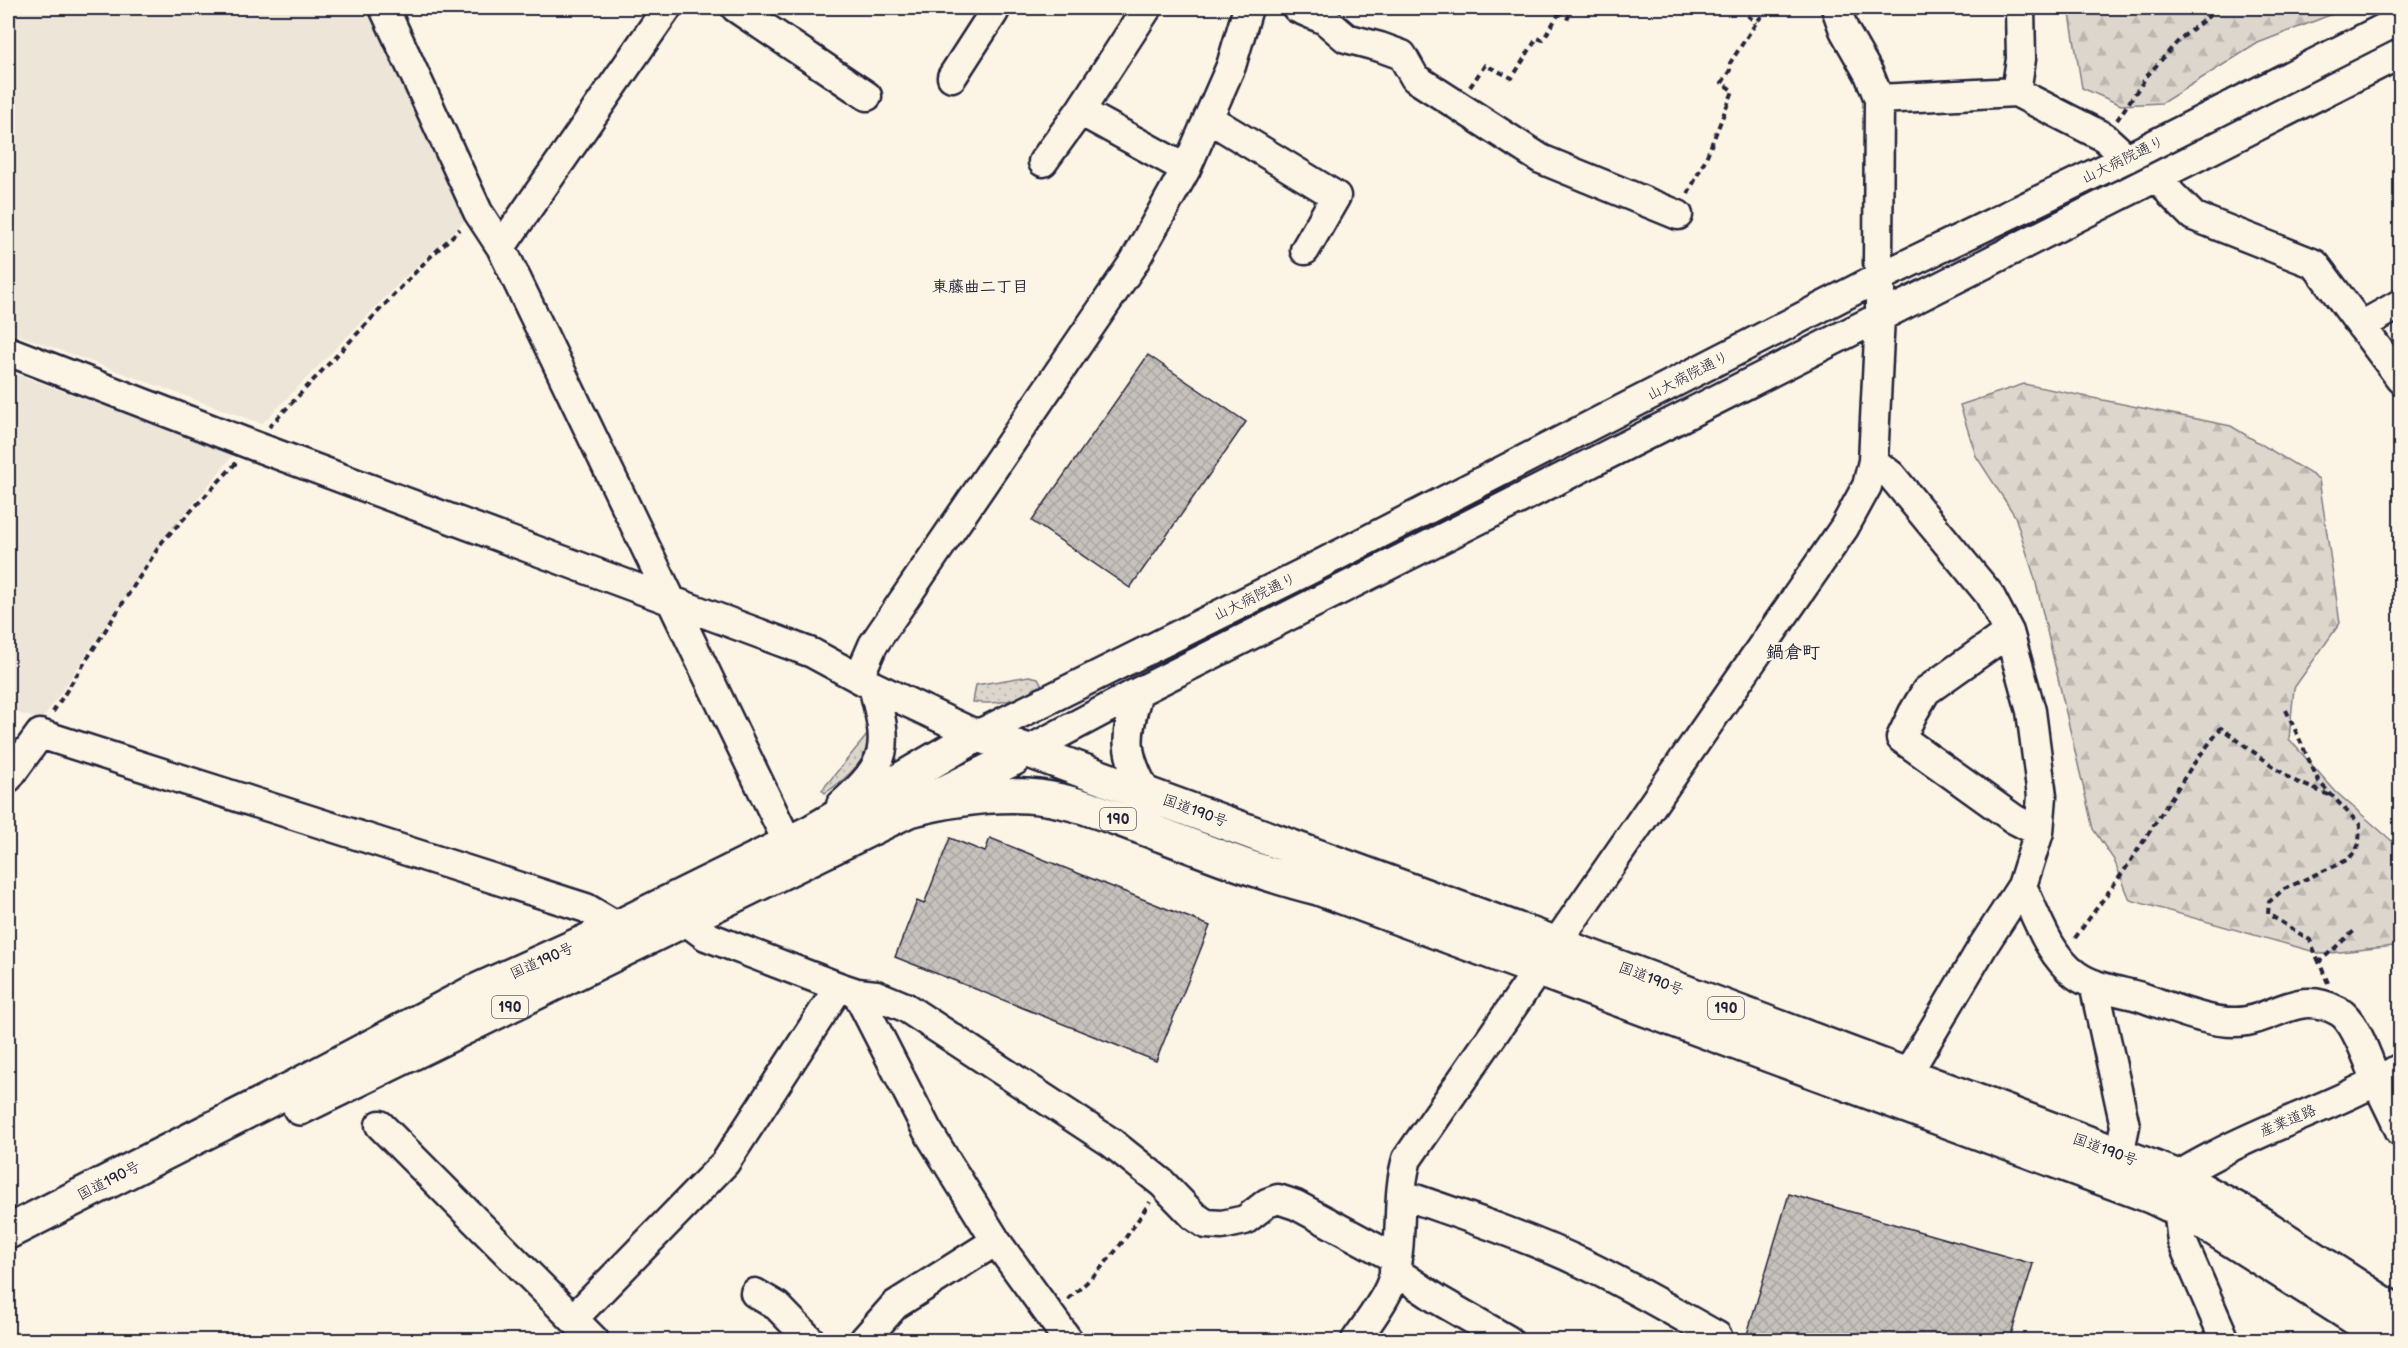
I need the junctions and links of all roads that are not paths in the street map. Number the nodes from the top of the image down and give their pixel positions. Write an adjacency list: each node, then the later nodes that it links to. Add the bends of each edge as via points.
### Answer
1 (384, 8): 23 (street, via 478,212)
2 (667, 8): 23 (street)
3 (736, 8): 14 (street)
4 (988, 8): 12 (street, via 994,12)
5 (1147, 8): 16 (street)
6 (1297, 8): 22 (street, via 1325,20 1346,38 1402,55 1415,78 1541,159)
7 (1836, 8): 15 (street)
8 (2020, 8): 13 (street)
9 (1250, 9): 17 (street)
10 (2400, 20): 18 (street, 山大病院通り)
11 (2400, 54): 21 (street, 山大病院通り)
12 (952, 77)
13 (2016, 92): 15 (street); 18 (street, via 2104,137)
14 (867, 96)
15 (1879, 99): 25 (street)
16 (1080, 111): 19 (street); 20 (street)
17 (1208, 118): 20 (street); 24 (street, via 1336,196)
18 (2127, 158): 25 (street, 山大病院通り)
19 (1044, 162)
20 (1186, 169): 34 (street, via 1134,262 873,645)
21 (2159, 177): 27 (street, 山大病院通り); 28 (street, via 2193,216 2315,264)
22 (1678, 215)
23 (501, 247): 32 (street)
24 (1304, 250)
25 (1880, 277): 27 (street); 36 (street, 山大病院通り)
26 (2400, 304): 28 (street)
27 (1880, 316): 31 (street); 35 (street, 山大病院通り)
28 (2361, 326): 30 (street)
29 (8, 351): 32 (street)
30 (2400, 378)
31 (1873, 461): 33 (street, via 1891,475 1989,594); 47 (street, via 1867,486 1844,528)
32 (670, 601): 34 (street, via 812,653); 42 (street)
33 (2009, 632): 41 (street, via 2031,711 2042,796); 41 (street, via 1926,691 1901,738 2014,819)
34 (866, 682): 36 (street); 42 (street, via 883,723 883,748 877,766 867,782)
35 (1138, 692): 37 (street, 山大病院通り); 39 (street, via 1128,724 1128,750 1134,772)
36 (977, 735): 37 (highway, 国道190号 / 190); 42 (highway, 国道190号 / 190)
37 (1021, 755): 39 (highway, 国道190号 / 190); 40 (highway, 国道190号 / 190); 44 (highway, 国道190号 / 190, via 1035,771 1283,866)
38 (8, 778): 46 (street, via 40,734 586,908)
39 (1147, 794): 47 (highway, 国道190号 / 190)
40 (910, 810): 44 (highway, 国道190号 / 190, via 982,797 1057,800 1278,878); 45 (highway, 国道190号 / 190)
41 (2039, 832): 43 (street)
42 (801, 837): 46 (highway, 国道190号 / 190)
43 (2022, 886): 48 (street, via 2060,958 2076,975); 51 (street)
44 (1318, 888): 47 (highway, 国道190号 / 190)
45 (686, 921): 49 (street, via 706,936); 59 (highway, 国道190号 / 190, via 310,1103)
46 (618, 927): 57 (highway, 国道190号 / 190, via 474,992)
47 (1548, 956): 51 (highway, 国道190号 / 190); 55 (street, via 1407,1159); 56 (highway, 国道190号 / 190)
48 (2094, 984): 50 (street, via 2221,1020 2246,1021 2292,1004 2311,1002 2340,1011); 54 (street, via 2125,1126)
49 (848, 990): 58 (street, via 927,1130); 60 (street, via 876,995 904,1007 1112,1143 1206,1224 1245,1220 1278,1199 1296,1205); 63 (street, via 725,1163)
50 (2389, 1075): 53 (street); 56 (street, 産業道路, via 2251,1137)
51 (1906, 1076): 54 (highway, 国道190号 / 190)
52 (380, 1125): 63 (street)
53 (2400, 1131)
54 (2119, 1155): 56 (highway, 国道190号 / 190)
55 (1401, 1194): 60 (street); 70 (street, via 1492,1225 1580,1262 1717,1336)
56 (2169, 1194): 62 (highway, 国道190号 / 190, via 2247,1215); 71 (street, via 2182,1241); 72 (highway, 国道190号 / 190, via 2197,1218)
57 (8, 1232)
58 (996, 1241): 66 (street, via 895,1305); 67 (street)
59 (8, 1256)
60 (1395, 1265): 68 (street, via 1390,1285); 69 (street, via 1437,1299)
61 (755, 1293): 65 (street, via 777,1306)
62 (2400, 1314)
63 (574, 1318): 64 (street)
64 (594, 1341)
65 (810, 1341)
66 (864, 1341)
67 (1068, 1341)
68 (1356, 1341)
69 (1508, 1341)
70 (1714, 1341)
71 (2225, 1341)
72 (2390, 1341)

